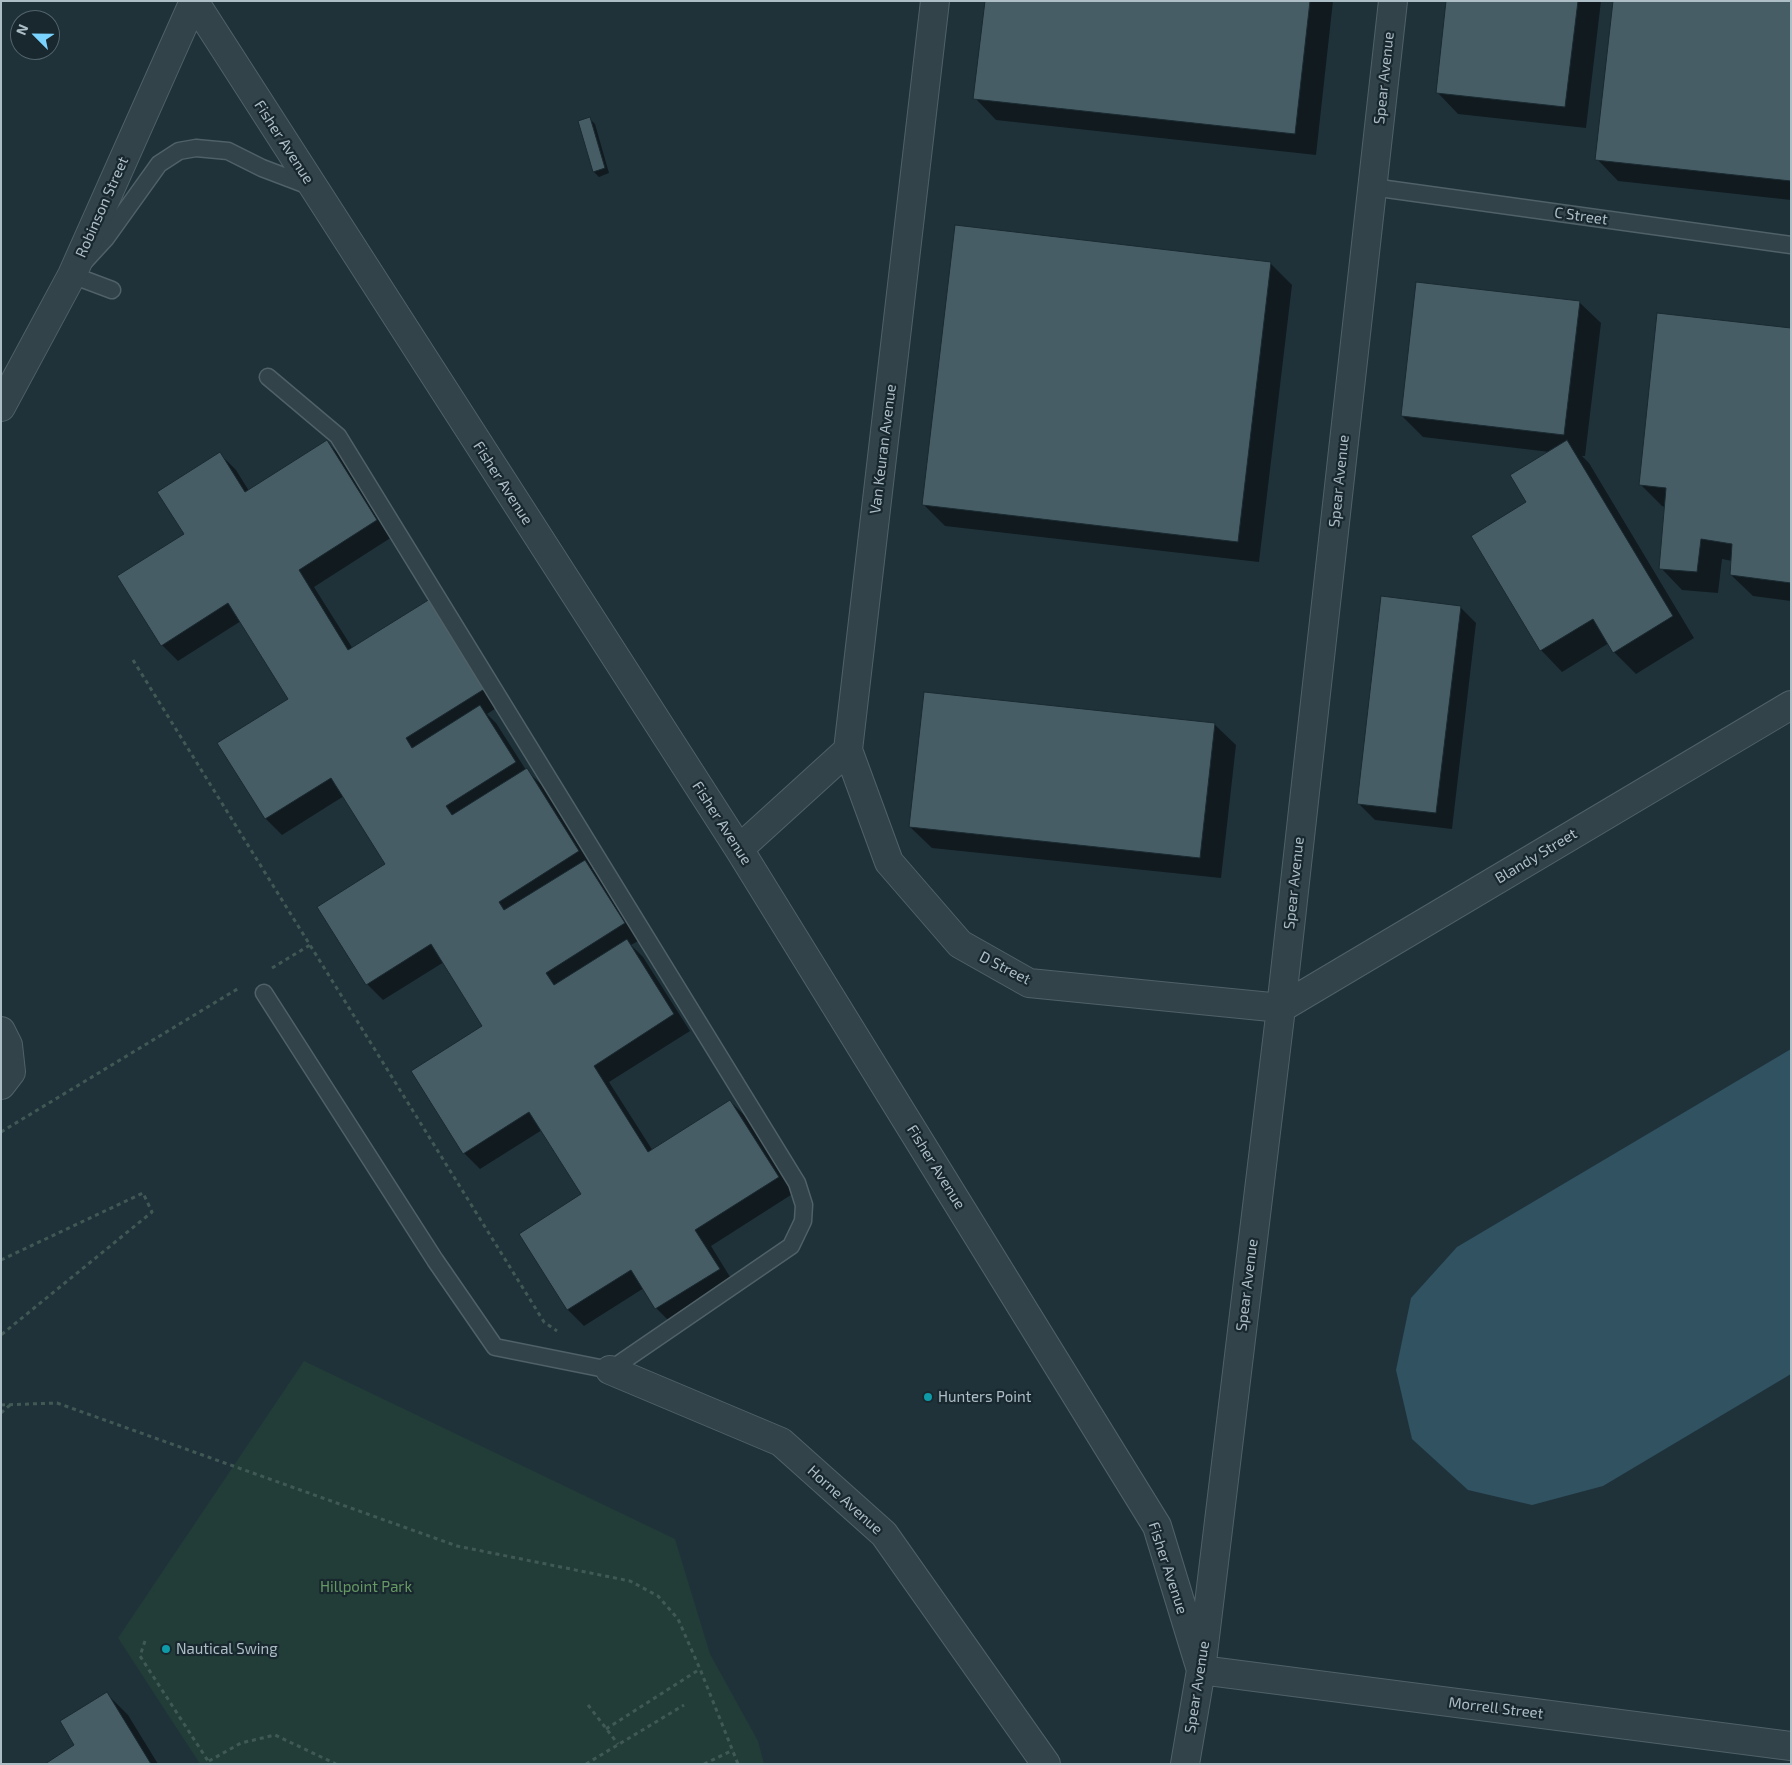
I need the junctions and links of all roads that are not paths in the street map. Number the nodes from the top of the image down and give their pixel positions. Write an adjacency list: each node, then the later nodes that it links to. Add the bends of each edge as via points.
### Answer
1 (935, 1): 12 (street, Van Keuran Avenue)
2 (1393, 1): 5 (street, Spear Avenue)
3 (194, 2): 4 (street, Fisher Avenue); 7 (street, Robinson Street)
4 (314, 188): 7 (lane, via 228,151 196,148 179,151 159,164 106,238); 13 (street, Fisher Avenue)
5 (1372, 188): 6 (lane, C Street); 15 (street, Spear Avenue)
6 (1791, 245)
7 (72, 275): 8 (lane); 10 (street, Robinson Street)
8 (112, 290)
9 (268, 377): 18 (lane, via 338,436 796,1183 804,1205 803,1222 791,1246)
10 (1, 408)
11 (1791, 705): 15 (street, Blandy Street)
12 (848, 750): 13 (street); 15 (street, D Street, via 889,862 960,944 1029,983)
13 (739, 850): 19 (street, Fisher Avenue, via 1157,1526)
14 (264, 993): 18 (lane, via 429,1252 495,1347)
15 (1280, 1008): 19 (street, Spear Avenue)
16 (1, 1031): 17 (street, via 8,1045 11,1072)
17 (1, 1085)
18 (610, 1370): 21 (street, Horne Avenue, via 781,1442 884,1534)
19 (1201, 1670): 20 (street, Morrell Street); 22 (street, Spear Avenue)
20 (1789, 1745)
21 (1046, 1764)
22 (1185, 1764)

